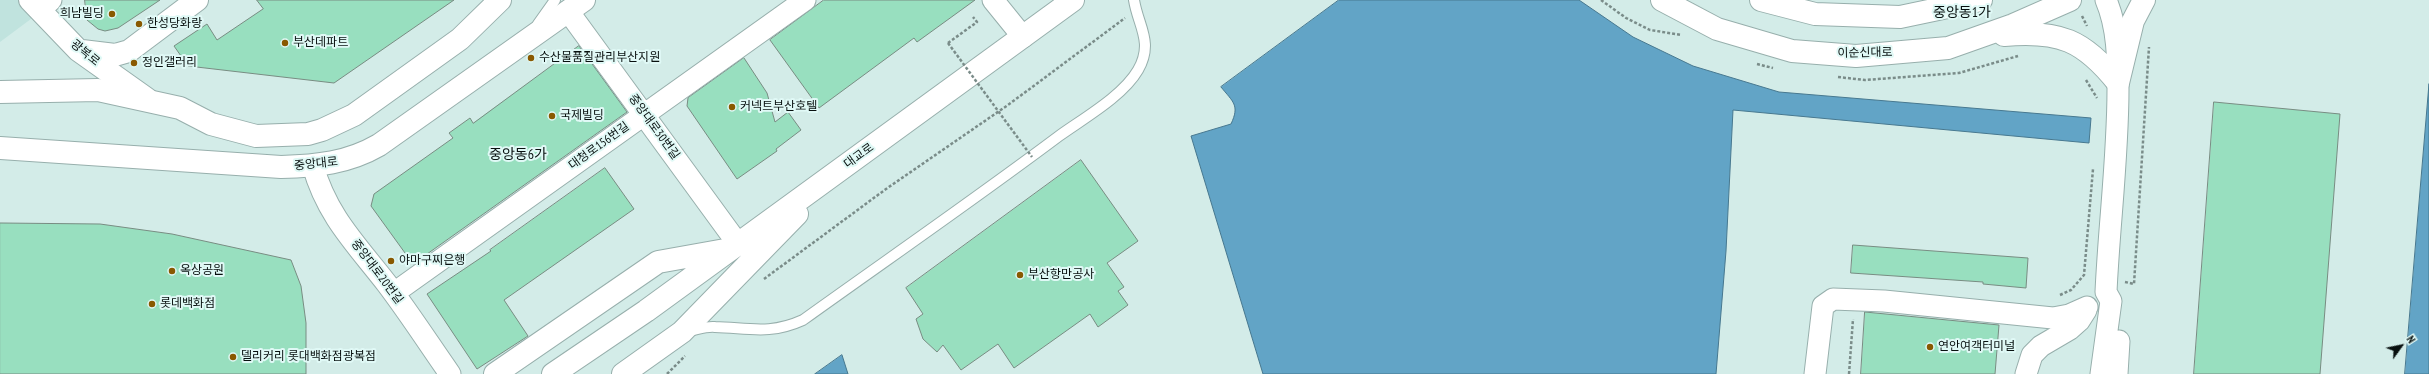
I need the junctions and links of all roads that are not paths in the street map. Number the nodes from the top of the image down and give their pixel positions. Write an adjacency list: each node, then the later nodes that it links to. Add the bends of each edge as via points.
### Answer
1 (197, 0): 17 (main road, via 129,51 115,55)
2 (500, 0): 20 (main road, via 460,39 354,115 308,134 256,136 210,124 180,108)
3 (805, 0): 21 (street, 대청로156번길)
4 (993, 0): 15 (street)
5 (1073, 0): 15 (main road, 대교로)
6 (1662, 0): 16 (main road, 이순신대로, via 1717,29 1792,51 1856,56 1948,48)
7 (1761, 0): 8 (main road, via 1815,14 1900,17)
8 (1981, 0)
9 (2070, 0): 16 (main road, 이순신대로)
10 (2106, 0): 18 (street, via 2111,12 2118,56)
11 (2144, 0): 18 (main road, via 2133,22)
12 (40, 3): 17 (main road, 광복로)
13 (569, 4): 21 (street, 중앙대로30번길); 25 (main road, 중앙대로, via 528,39 379,145 347,160)
14 (1135, 5): 31 (lane, via 1144,31 1145,51 1138,70 1123,88 1032,157 802,320 785,328 766,330 714,327)
15 (1023, 37): 26 (main road, 대교로)
16 (1979, 37): 18 (main road, via 2032,32 2074,43 2103,65)
17 (78, 50): 20 (main road, 광복로)
18 (2118, 83): 28 (street)
19 (0, 92): 20 (main road, via 98,90)
20 (147, 99)
21 (645, 114): 27 (street, 중앙대로30번길); 29 (street, 대청로156번길)
22 (0, 148): 23 (main road, 중앙대로)
23 (30, 150): 24 (main road); 25 (main road, 중앙대로, via 281,167)
24 (0, 159)
25 (313, 166): 29 (street, 중앙대로20번길, via 319,186 333,215)
26 (835, 173): 27 (main road, 대교로); 31 (main road)
27 (734, 247): 33 (main road, via 658,262); 34 (main road, 대교로)
28 (2108, 291): 30 (street); 38 (street); 39 (street, via 2120,323)
29 (394, 293): 32 (street, 중앙대로20번길)
30 (2087, 307): 36 (street, via 2069,316 2053,318 1884,301 1833,299 1823,306); 37 (street, via 2079,321 2070,329 2041,346 2032,355)
31 (682, 332): 35 (main road)
32 (450, 374)
33 (495, 374)
34 (553, 374)
35 (623, 374)
36 (1815, 374)
37 (2026, 374)
38 (2101, 374)
39 (2117, 374)

